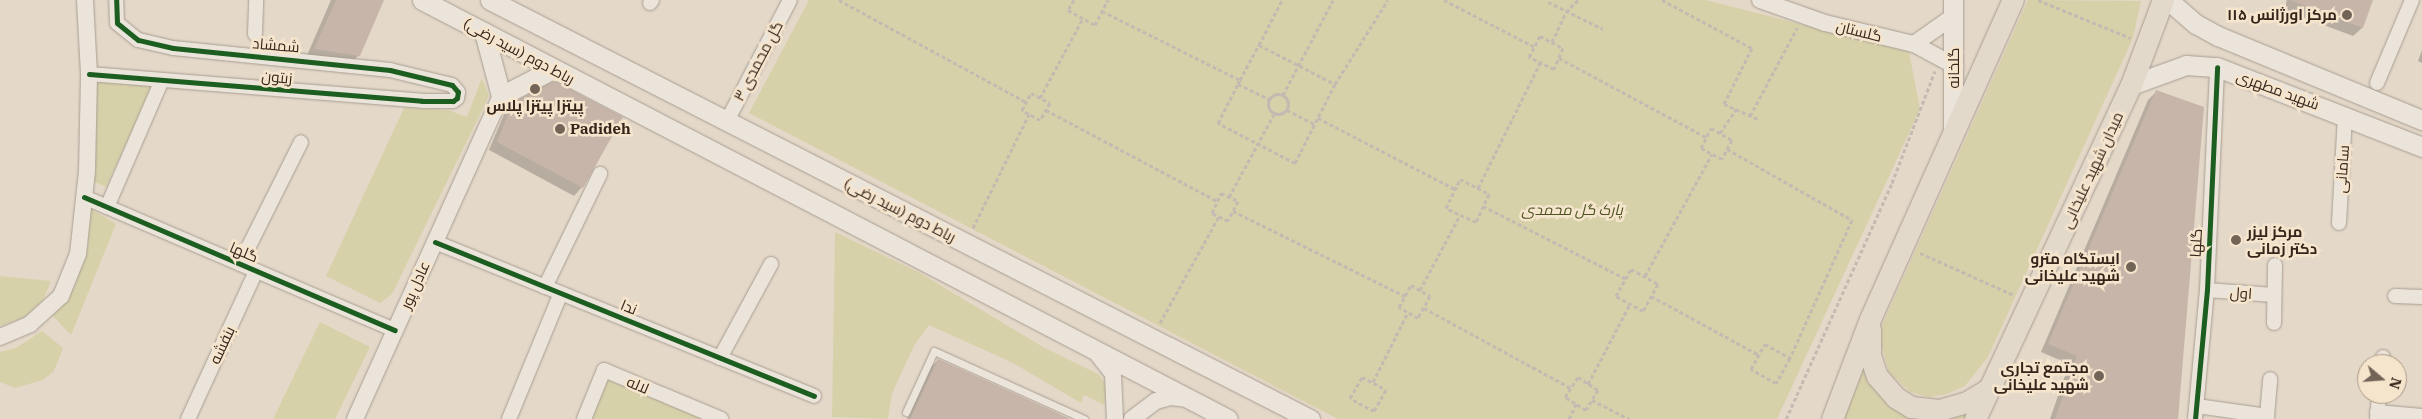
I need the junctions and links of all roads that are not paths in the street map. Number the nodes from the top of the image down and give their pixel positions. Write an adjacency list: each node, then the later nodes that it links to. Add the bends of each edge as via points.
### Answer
1 (85, 0): 19 (street)
2 (116, 0): 23 (street, شمشاد, via 116,23 138,40 173,48 390,70 452,85)
3 (256, 0): 14 (street)
4 (422, 0): 13 (main road, رباط دوم (سید رضی))
5 (790, 0): 27 (street, گل محمدی ۳)
6 (1760, 0): 15 (street, گلستان)
7 (2013, 0): 28 (main road)
8 (2163, 0): 22 (main road, میدان شهید علیخانی)
9 (2168, 0): 26 (main road, شهید مطهری, via 2196,24 2218,36)
10 (2412, 0): 21 (street)
11 (496, 1): 27 (main road, رباط دوم (سید رضی))
12 (1954, 8): 15 (street); 16 (main road, گلخانه)
13 (484, 32): 18 (main road, رباط دوم (سید رضی)); 24 (main road)
14 (255, 34)
15 (1914, 44): 16 (street, گلستان)
16 (1947, 63): 28 (main road, گلخانه)
17 (2217, 67): 22 (main road, شهید مطهری, via 2186,65); 25 (main road, شهید مطهری); 41 (street, گلها)
18 (553, 69): 24 (main road); 50 (main road, رباط دوم (سید رضی))
19 (89, 74): 20 (street, زیتون); 32 (street)
20 (162, 80): 23 (street, زیتون, via 429,101 453,101); 33 (street)
21 (2377, 83)
22 (2132, 85): 53 (main road, میدان شهید علیخانی)
23 (458, 92)
24 (501, 96): 35 (street, عادل پور)
25 (2345, 115): 30 (main road, شهید مطهری); 34 (street, سامانی)
26 (2422, 120)
27 (726, 121): 70 (main road, رباط دوم (سید رضی))
28 (1953, 135): 46 (main road)
29 (301, 142): 36 (street)
30 (2422, 147)
31 (600, 174): 40 (street)
32 (84, 197): 33 (street, گلها); 49 (street, via 78,254 61,296 30,324)
33 (107, 207): 36 (street, گلها)
34 (2339, 222)
35 (435, 242): 40 (street, ندا); 48 (street, عادل پور)
36 (240, 264): 39 (street, گلها)
37 (771, 264): 51 (street)
38 (2275, 265): 43 (street)
39 (256, 271): 48 (street, گلها); 61 (street, بنفشه)
40 (545, 287): 42 (street, ندا)
41 (2207, 290): 43 (street, اول); 57 (street, گلها)
42 (561, 293): 51 (street, ندا); 63 (street)
43 (2274, 295): 47 (street)
44 (2395, 296): 45 (street)
45 (2422, 298)
46 (1870, 319): 53 (main road, via 1870,355 1877,376 1895,397 1911,407 1939,410 1967,402); 71 (main road)
47 (2274, 322)
48 (394, 330): 62 (street, عادل پور)
49 (0, 337)
50 (1092, 349): 55 (main road, رباط دوم (سید رضی)); 67 (street, via 1112,374)
51 (720, 358): 54 (street, ندا)
52 (2270, 379): 57 (street, via 2267,416)
53 (1990, 388): 72 (main road, میدان شهید علیخانی)
54 (814, 396)
55 (1189, 399): 68 (street, via 1171,397 1156,401); 69 (main road, رباط دوم (سید رضی))
56 (906, 412): 58 (lane, via 934,351)
57 (2196, 413)
58 (1070, 416): 66 (lane)
59 (2377, 416): 60 (street)
60 (2422, 416)
61 (188, 419)
62 (355, 419)
63 (510, 419)
64 (584, 419): 65 (street, لاله, via 604,370)
65 (721, 419)
66 (1084, 419)
67 (1115, 419)
68 (1132, 419)
69 (1228, 419)
70 (1310, 419)
71 (1832, 419)
72 (1974, 419)

